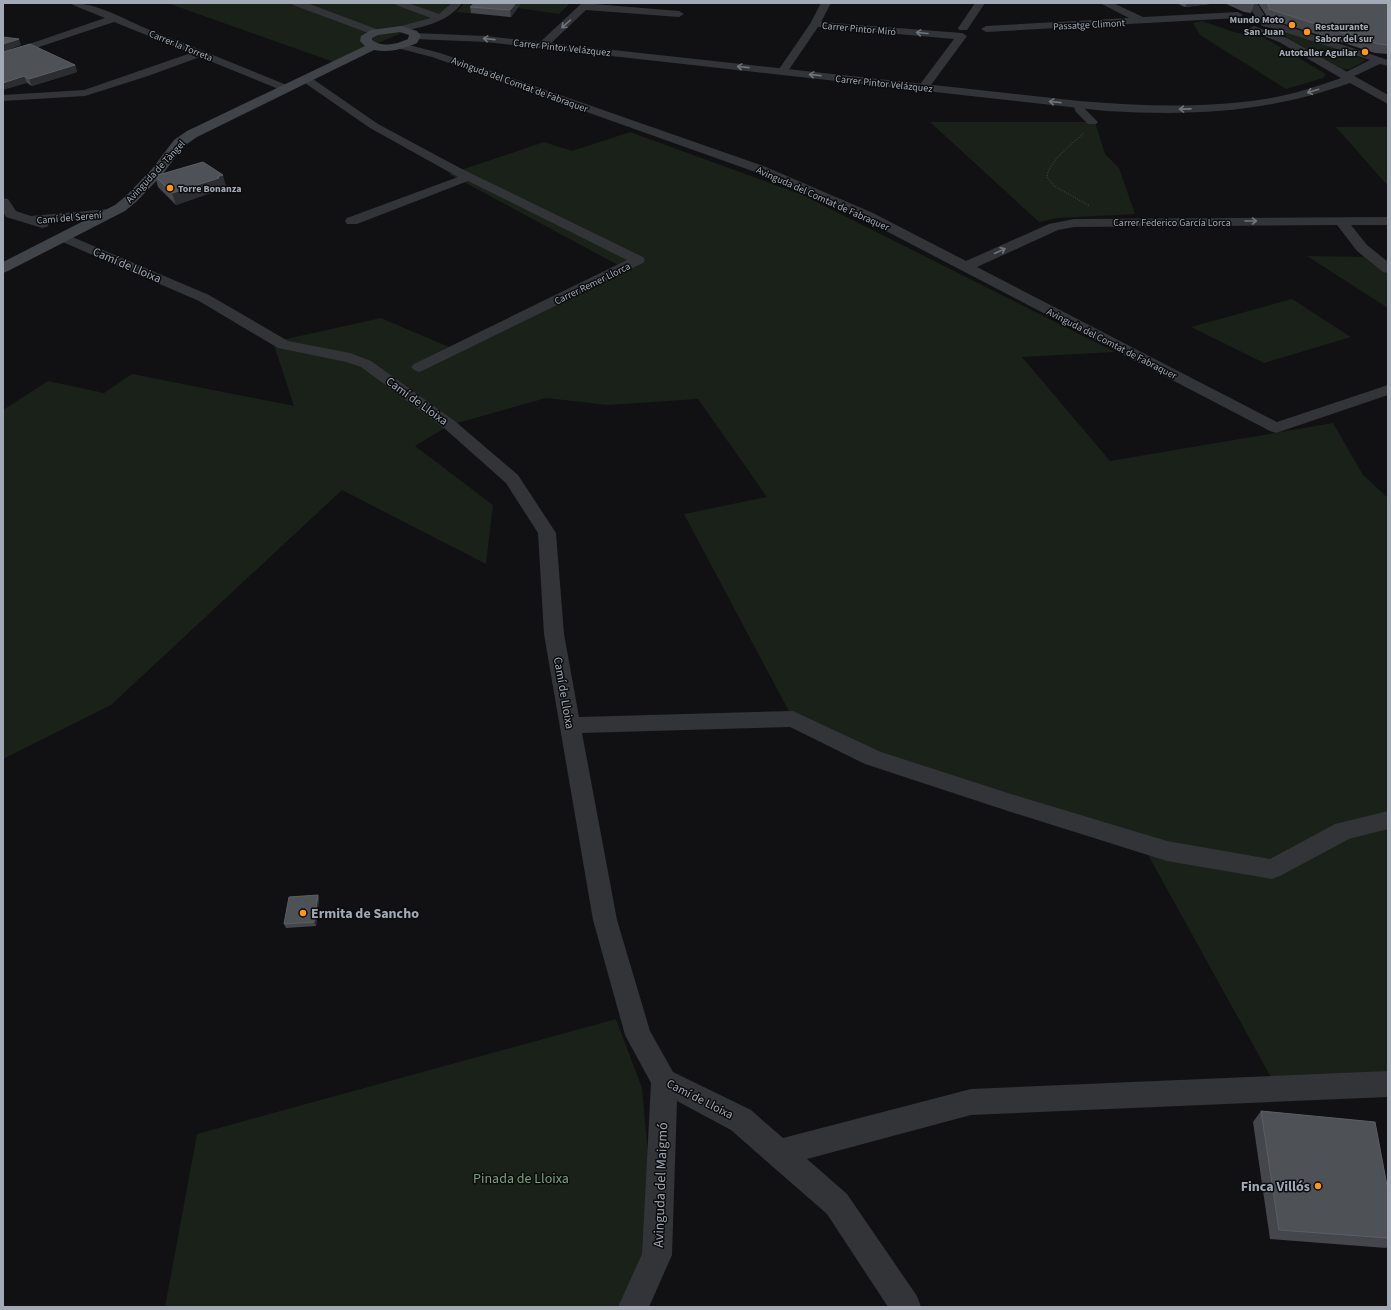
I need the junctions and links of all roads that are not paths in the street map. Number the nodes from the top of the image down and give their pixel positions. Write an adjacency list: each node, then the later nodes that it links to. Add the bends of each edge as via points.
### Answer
1 (76, 3): 13 (street, Carrer la Torreta)
2 (297, 3): 18 (street)
3 (399, 3): 12 (street)
4 (457, 3): 12 (street, via 453,10)
5 (826, 3): 16 (street)
6 (980, 3): 19 (street)
7 (1105, 3): 14 (street)
8 (1252, 3): 15 (street, via 1260,16)
9 (587, 5): 11 (street); 21 (street, one-way to 21)
10 (1220, 6): 15 (street)
11 (679, 14)
12 (439, 17): 17 (street, via 430,22)
13 (115, 18): 24 (street, Carrer la Torreta); 26 (street)
14 (1143, 21): 15 (street, Passatge Climont, via 1193,18); 19 (street, Passatge Climont)
15 (1251, 23): 27 (street, via 1278,26); 29 (street)
16 (815, 24): 19 (street, Carrer Pintor Miró, one-way to 16); 28 (street, Carrer Pintor Miró)
17 (401, 29): 18 (main road); 20 (main road, via 413,33)
18 (375, 32): 22 (main road, via 366,39)
19 (971, 35): 31 (street)
20 (414, 39): 21 (street, Carrer Pintor Velázquez, one-way to 20, via 486,39); 23 (main road); 25 (street, Avinguda del Comtat de Fabraquer)
21 (543, 45): 28 (street, Carrer Pintor Velázquez, one-way to 21)
22 (373, 46): 23 (main road); 30 (main road, Avinguda de Tàngel)
23 (401, 46): 25 (street, Avinguda del Comtat de Fabraquer)
24 (202, 53): 32 (street, Carrer la Torreta); 33 (street, via 85,93)
25 (436, 55): 45 (street, Avinguda del Comtat de Fabraquer, via 762,170 868,216)
26 (3, 56)
27 (1384, 61): 29 (street)
28 (782, 72): 31 (street, Carrer Pintor Velázquez, one-way to 28)
29 (1348, 77): 34 (street); 35 (street, Carrer Pintor Velázquez, one-way to 35, via 1298,96 1230,107 1138,109)
30 (306, 78): 32 (main road, Avinguda de Tàngel); 37 (street, Carrer Remer Llorca, via 374,126)
31 (924, 87): 35 (street, Carrer Pintor Velázquez, one-way to 31)
32 (285, 88): 39 (main road, Avinguda de Tàngel, via 192,134 179,143 157,172 130,199)
33 (3, 98)
34 (1388, 100)
35 (1079, 105): 36 (street, via 1080,110)
36 (1092, 122)
37 (468, 177): 41 (street); 48 (street, Carrer Remer Llorca, via 638,260)
38 (3, 202): 40 (street, Camí del Serení, via 11,214)
39 (109, 214): 40 (street, Camí del Serení); 44 (main road, Avinguda de Tàngel)
40 (30, 220): 44 (street, Camí del Serení)
41 (352, 221)
42 (1341, 221): 43 (street, Carrer Federico García Lorca); 45 (street, Carrer Federico García Lorca, one-way to 42, via 1054,227 1074,223); 47 (street, via 1362,248)
43 (1388, 221)
44 (67, 236): 46 (main road, Avinguda de Tàngel); 50 (street, Camí de Lloixa, via 204,298 283,344 350,358 366,364 450,425 512,479 547,533 554,634)
45 (965, 267): 49 (street, Avinguda del Comtat de Fabraquer, via 1276,428)
46 (3, 268)
47 (1388, 269)
48 (419, 367)
49 (1388, 390)
50 (570, 725): 51 (street, via 793,719 873,758 1011,803 1167,851 1272,869 1343,831); 52 (street, Camí de Lloixa, via 605,920 638,1035)
51 (1388, 820)
52 (664, 1081): 54 (street, Camí de Lloixa, via 740,1120); 55 (street, Avinguda del Maigmó, via 657,1254)
53 (1388, 1084): 54 (street, via 971,1102)
54 (779, 1153): 56 (street, Camí de Lloixa, via 836,1204)
55 (633, 1307)
56 (906, 1307)

